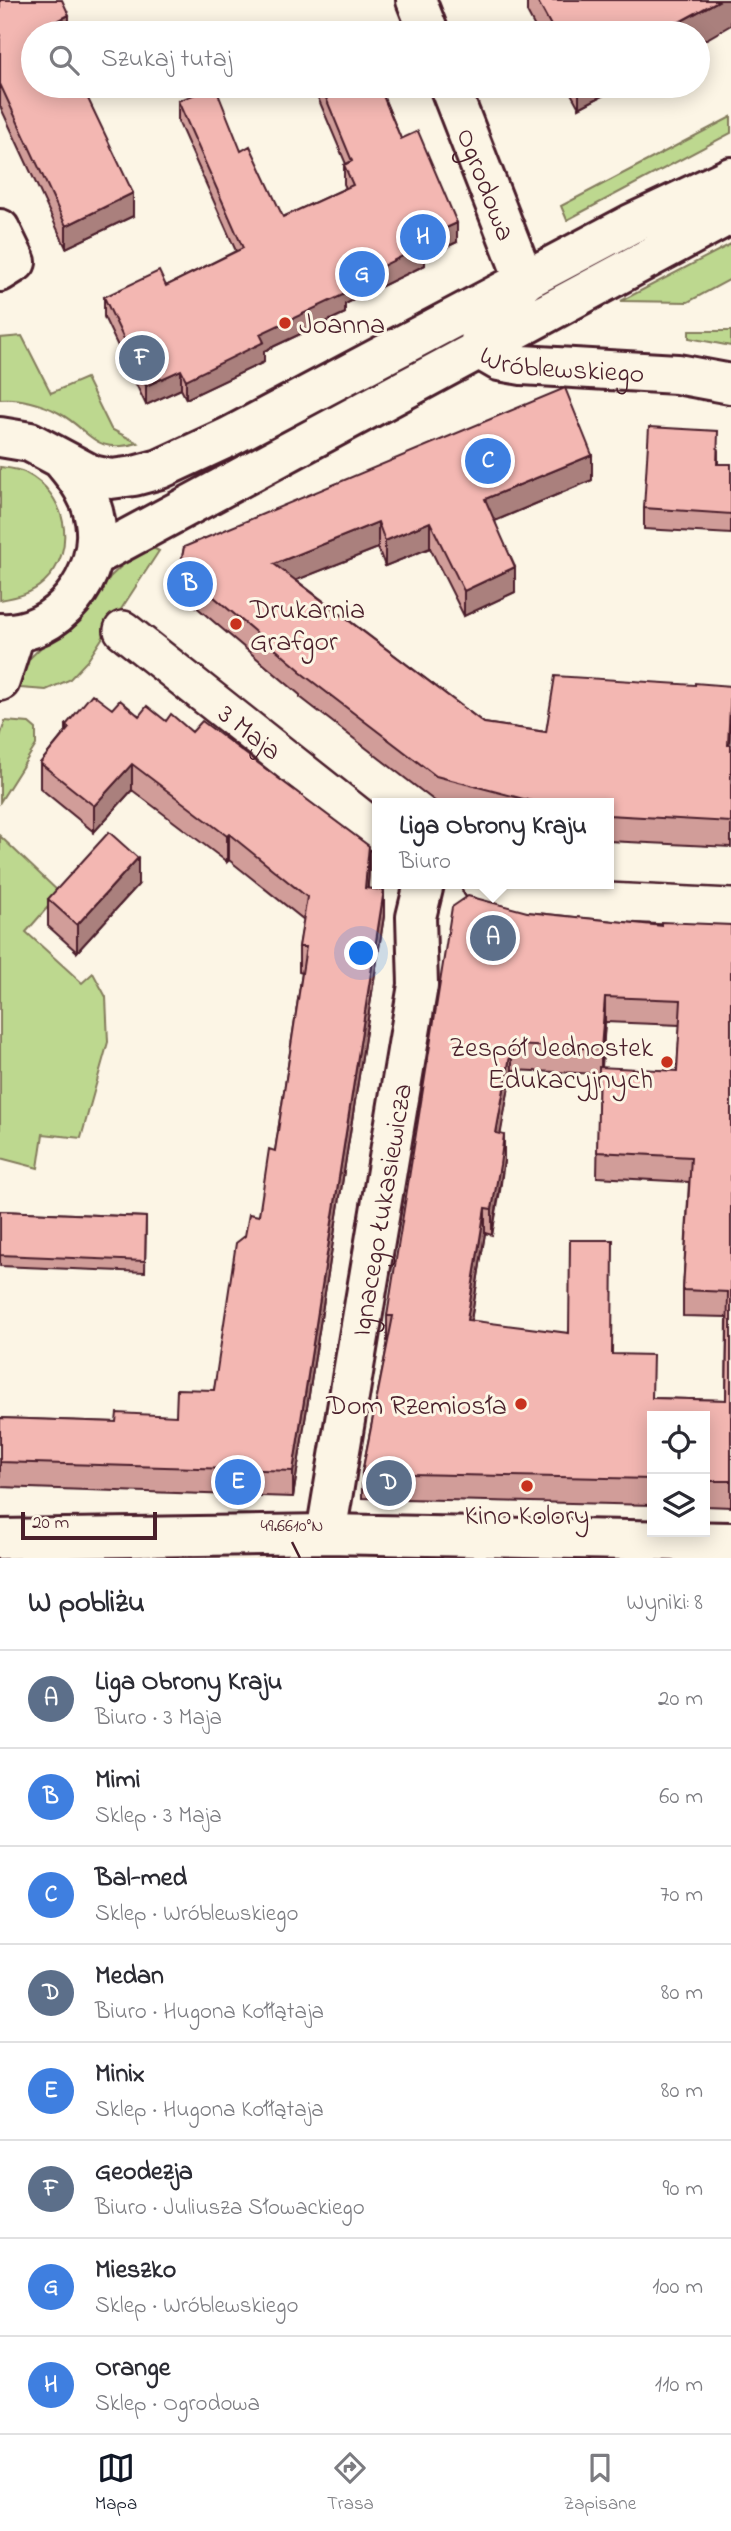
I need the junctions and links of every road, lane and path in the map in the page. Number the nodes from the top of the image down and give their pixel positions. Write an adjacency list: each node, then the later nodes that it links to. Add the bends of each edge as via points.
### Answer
1 (416, 0): 2 (street)
2 (424, 21)
3 (454, 98): 8 (street, Ogrodowa)
4 (731, 177): 8 (street)
5 (731, 214): 9 (street)
6 (0, 229): 7 (street, via 16,262)
7 (0, 272)
8 (524, 281): 9 (street, Wróblewskiego, via 481,326); 12 (street, via 160,470 111,478 92,475)
9 (480, 350): 10 (street, Wróblewskiego, via 499,361 522,365 677,374); 13 (street)
10 (731, 384)
11 (0, 437): 12 (street, via 30,442)
12 (62, 460): 13 (street, via 85,489 96,522)
13 (95, 556): 15 (street, via 85,582 69,603 43,624)
14 (123, 630): 17 (street, 3 Maja)
15 (8, 634): 16 (street)
16 (0, 681)
17 (372, 828)
18 (423, 889): 21 (street, Ignacego Łukasiewicza, via 416,917 418,985)
19 (501, 889): 20 (street, via 544,900)
20 (731, 908)
21 (327, 1535): 22 (street); 23 (street)
22 (0, 1539)
23 (731, 1542)

